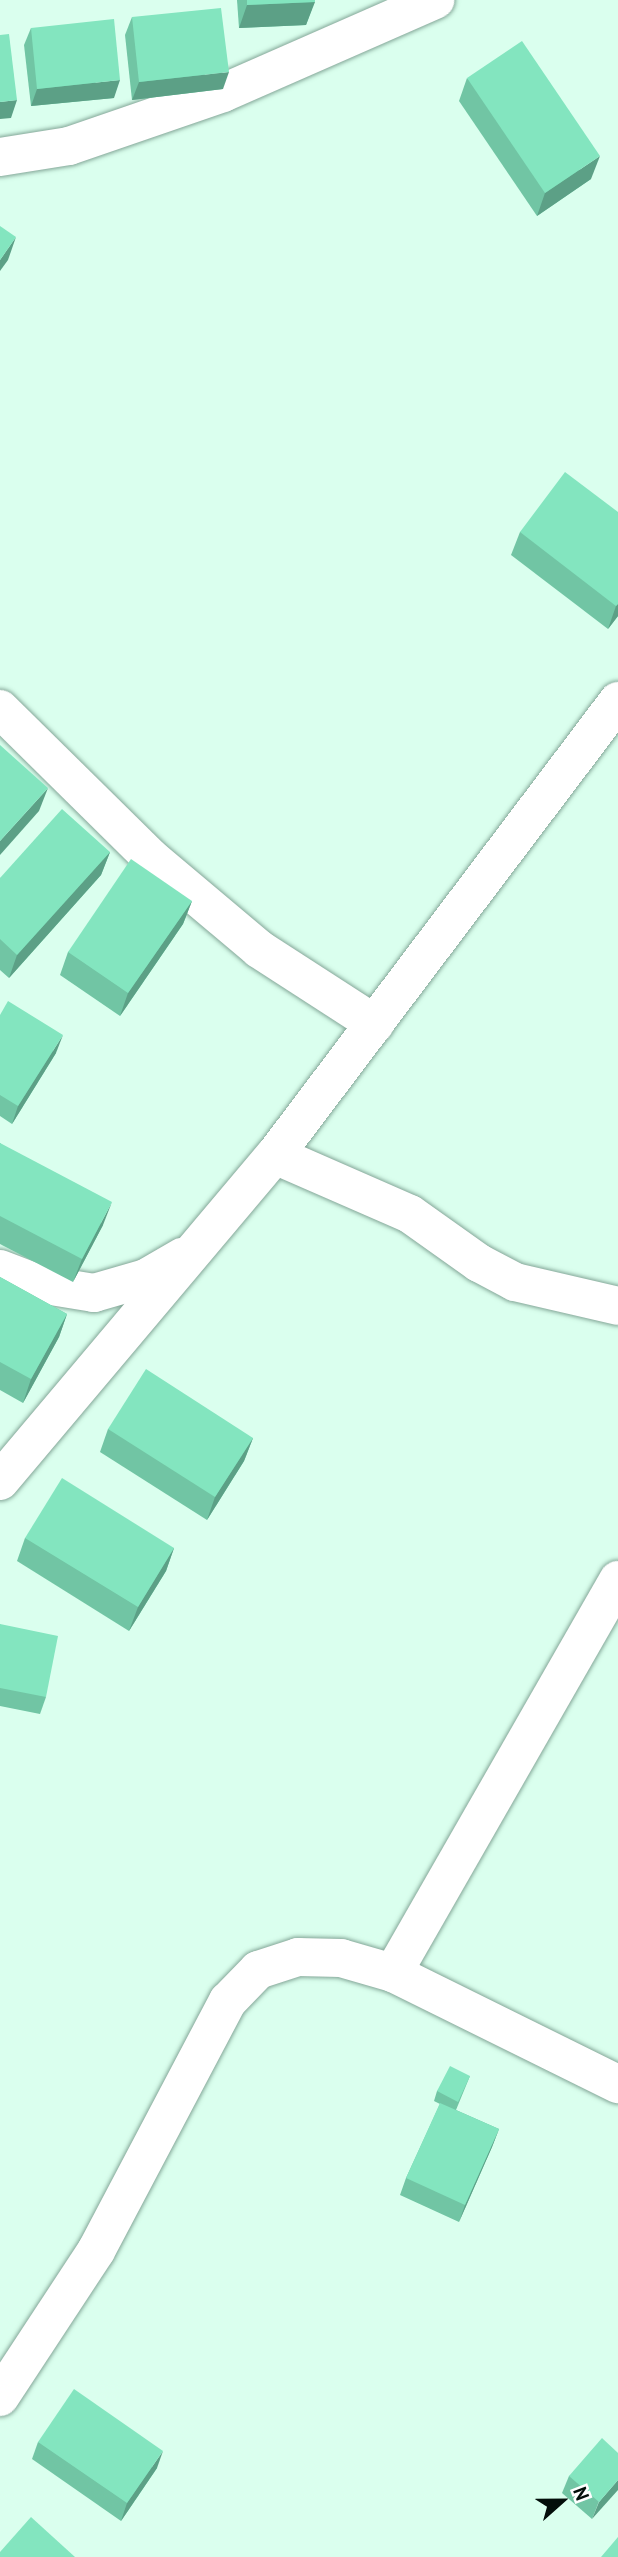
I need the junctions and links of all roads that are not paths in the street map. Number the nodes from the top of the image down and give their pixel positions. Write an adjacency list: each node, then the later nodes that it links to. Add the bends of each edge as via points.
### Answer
1 (435, 0): 2 (street, via 223,93 69,146)
2 (0, 157)
3 (618, 701): 5 (street)
4 (0, 709): 5 (street, via 152,858 249,940)
5 (375, 1024): 6 (street)
6 (275, 1155): 7 (street); 9 (street, via 410,1214 515,1282)
7 (205, 1243): 8 (street, via 146,1278 94,1293 39,1284); 10 (street)
8 (0, 1269)
9 (618, 1306)
10 (0, 1481)
11 (618, 1580): 12 (street)
12 (393, 1973): 13 (street); 14 (street, via 341,1958 299,1957 258,1970 228,2001 96,2251)
13 (618, 2084)
14 (0, 2396)

